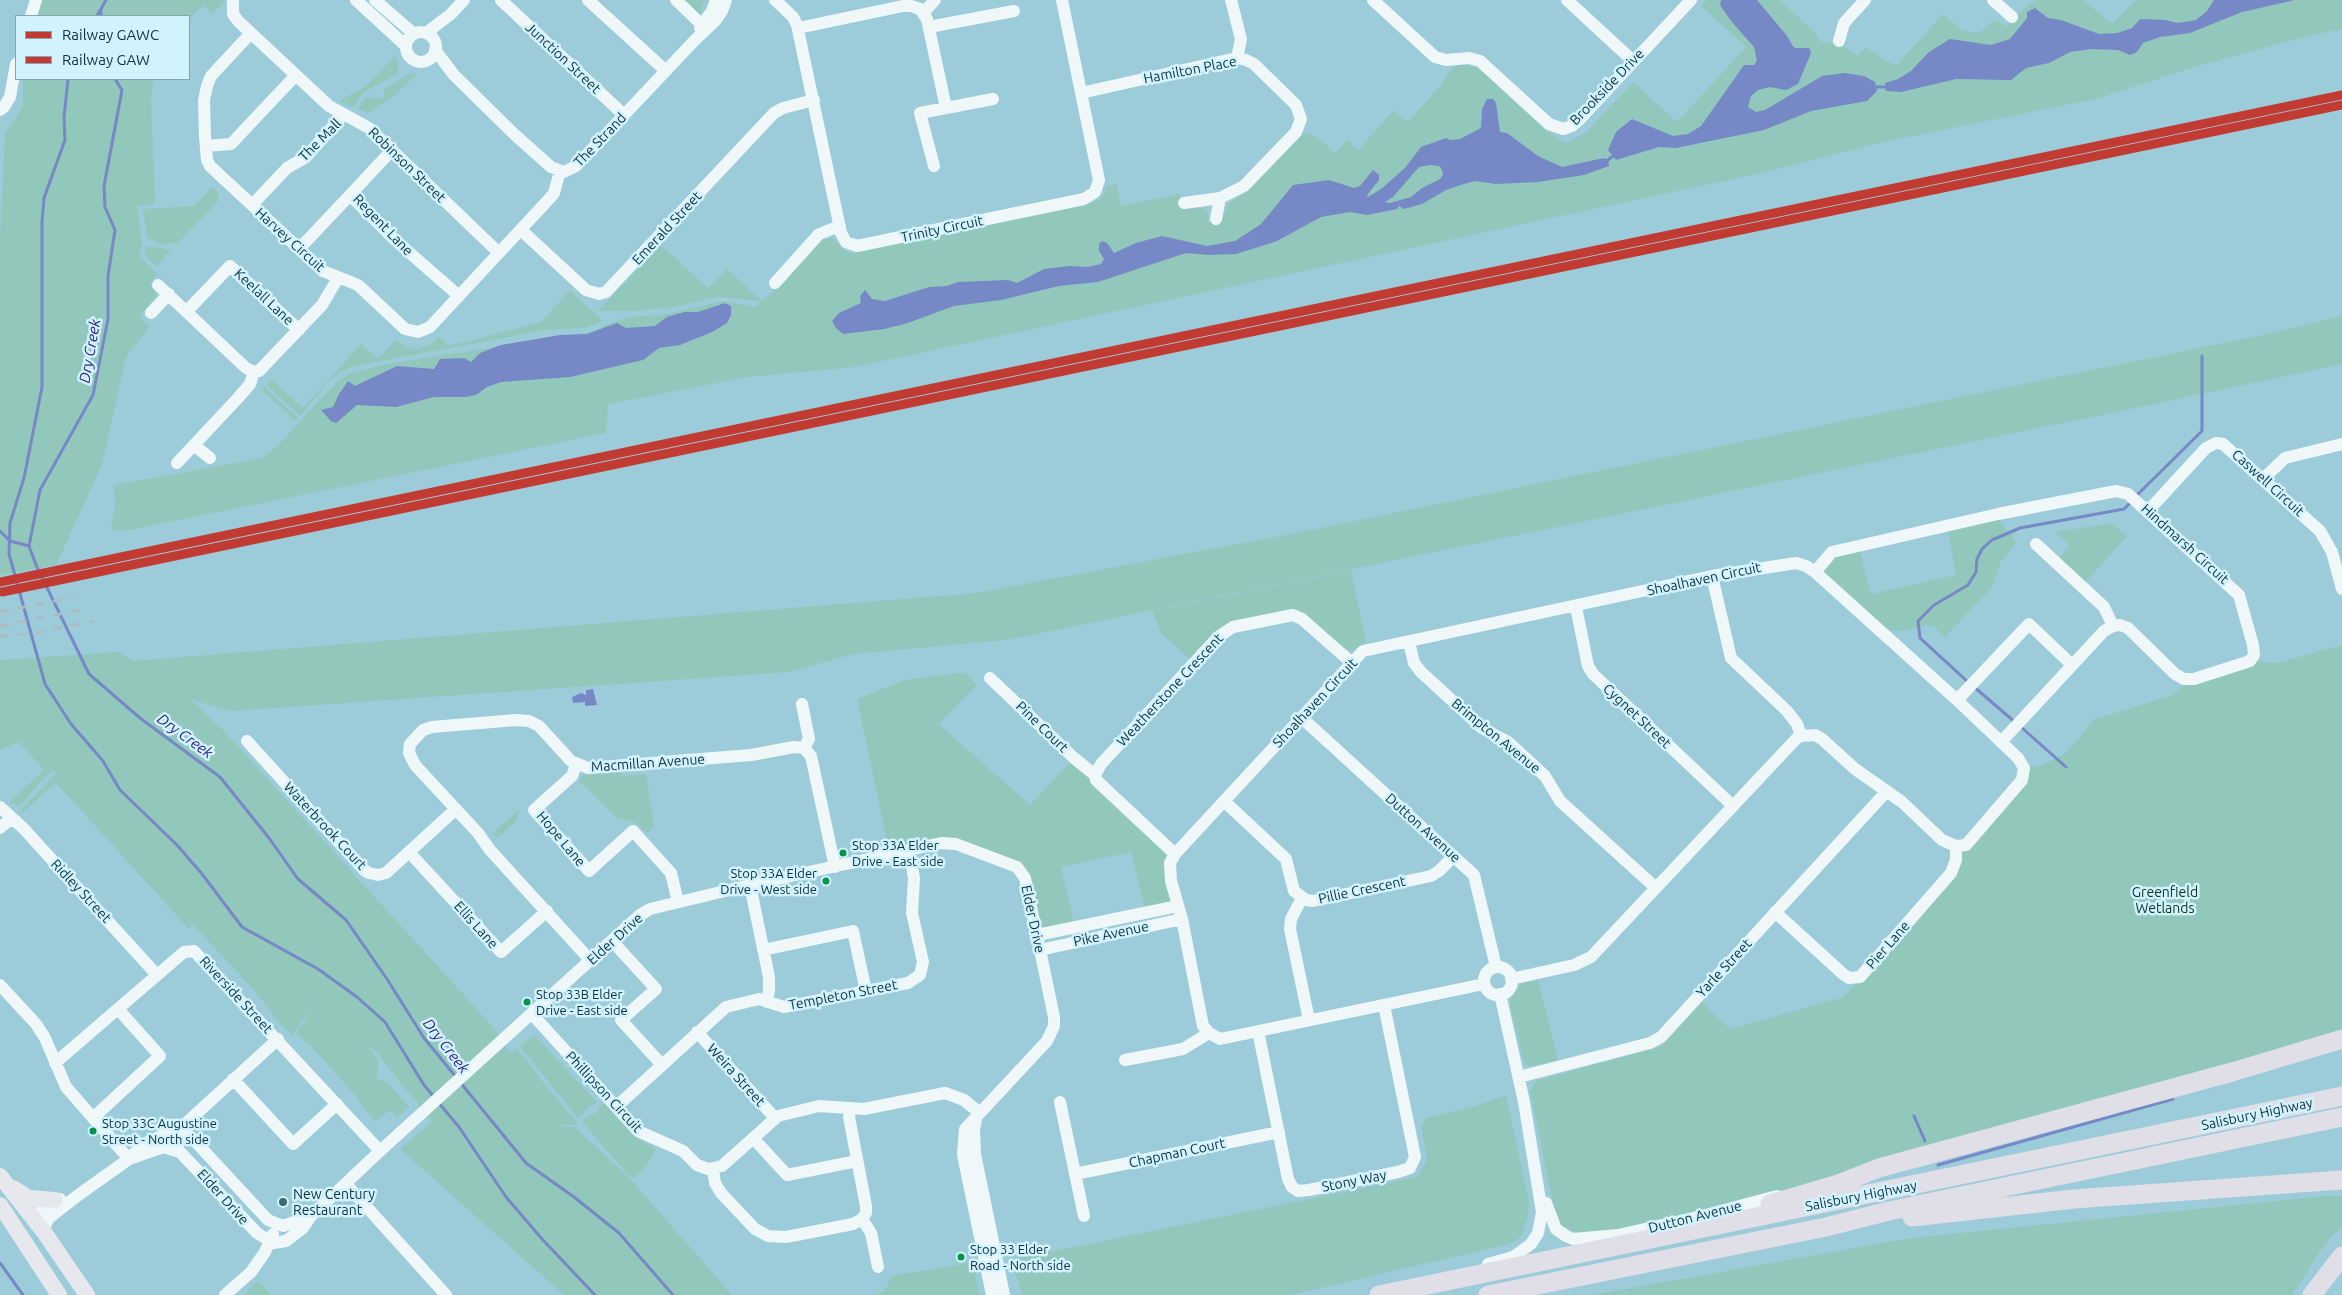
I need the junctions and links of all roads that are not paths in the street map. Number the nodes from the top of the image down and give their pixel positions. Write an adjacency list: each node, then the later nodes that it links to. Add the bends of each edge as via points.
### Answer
1 (36, 0): 22 (street)
2 (233, 0): 27 (street, Robinson Street, via 233,14)
3 (356, 0): 31 (street)
4 (375, 0): 30 (street, The Strand)
5 (464, 0): 30 (street)
6 (501, 0): 43 (street, Junction Street)
7 (588, 0): 35 (street)
8 (676, 0): 24 (street)
9 (716, 0): 24 (street, The Strand)
10 (726, 0): 28 (street, The Strand, via 719,16)
11 (775, 0): 26 (street, Trinity Circuit, via 793,17)
12 (935, 0): 21 (street)
13 (1062, 0): 37 (street, Trinity Circuit)
14 (1231, 0): 32 (street, via 1241,40)
15 (1373, 0): 33 (street, Brookside Drive, via 1436,57 1446,60 1469,58 1485,64 1556,128 1576,123)
16 (1566, 0): 33 (street)
17 (1691, 0): 33 (street, Brookside Drive)
18 (1866, 0): 29 (street, via 1844,23)
19 (1993, 0): 23 (street)
20 (1014, 11): 25 (street)
21 (924, 12): 25 (street); 26 (street, via 908,5)
22 (31, 15)
23 (2012, 18)
24 (702, 25): 28 (street, The Strand)
25 (929, 27): 40 (street)
26 (798, 28): 39 (street, Trinity Circuit)
27 (251, 33): 36 (street, Robinson Street); 44 (street, Harvey Circuit, via 211,76 207,86 204,100)
28 (694, 41): 35 (street, The Strand)
29 (1839, 41)
30 (427, 44): 31 (street, via 410,37); 31 (street, via 422,62 411,58); 47 (street, The Strand, via 454,75 547,164)
31 (406, 46)
32 (1238, 58): 37 (street, Hamilton Place); 49 (street, Hamilton Place, via 1254,64 1296,105 1301,119 1296,132 1244,186)
33 (1633, 61)
34 (15, 70): 41 (street, via 10,97)
35 (666, 70): 43 (street, The Strand)
36 (296, 75): 42 (street, Robinson Street, via 329,106); 44 (street, via 231,144)
37 (1081, 93): 53 (street, Trinity Circuit, via 1099,180 1095,192 1088,198 857,246 846,242)
38 (992, 99): 40 (street)
39 (814, 100): 53 (street, Trinity Circuit); 54 (street, Emerald Street, via 774,113 606,292 599,294 586,290)
40 (946, 108): 46 (street, via 920,112)
41 (0, 110)
42 (344, 114): 45 (street, Robinson Street, via 369,128); 51 (street, The Mall, via 306,157 287,168)
43 (624, 115): 47 (street, The Strand, via 573,168)
44 (206, 146): 51 (street, Harvey Circuit, via 210,166)
45 (392, 150): 48 (street, Regent Lane); 56 (street, Robinson Street)
46 (934, 166)
47 (560, 171): 54 (street, Harvey Circuit, via 554,193)
48 (350, 195): 55 (street); 61 (street, Regent Lane)
49 (1220, 198): 50 (street, Hamilton Place); 52 (street)
50 (1184, 203)
51 (252, 205): 55 (street, Harvey Circuit)
52 (1216, 219)
53 (840, 226): 58 (street, via 819,234)
54 (521, 230): 56 (street, Harvey Circuit)
55 (299, 249): 57 (street, Harvey Circuit, via 323,271)
56 (499, 253): 61 (street, Harvey Circuit)
57 (338, 278): 61 (street, Harvey Circuit, via 358,285 405,329 412,331 430,327); 64 (street, via 326,300)
58 (775, 283)
59 (158, 285): 60 (street)
60 (169, 294): 62 (street); 63 (street)
61 (459, 296)
62 (187, 311): 64 (street, Keelall Lane, via 230,266); 65 (street)
63 (151, 313)
64 (299, 330): 65 (street, via 260,372)
65 (254, 372): 67 (street, via 250,384)
66 (2342, 444): 70 (street, via 2285,458)
67 (194, 445): 68 (street); 69 (street)
68 (210, 458)
69 (177, 463)
70 (2263, 479): 71 (street, Caswell Circuit, via 2228,446 2216,443 2206,448); 75 (street, Caswell Circuit, via 2320,531 2332,552)
71 (2144, 507): 73 (street, Hindmarsh Circuit, via 2128,494 2116,491 2016,510 1840,549 1832,552); 77 (street, Hindmarsh Circuit, via 2239,595 2254,655 2243,664 2184,679 2128,628 2120,624)
72 (2036, 544): 77 (street, via 2104,607)
73 (1815, 572): 74 (street, Shoalhaven Circuit, via 1806,566 1788,562); 82 (street, Shoalhaven Circuit)
74 (1712, 576): 76 (street, Shoalhaven Circuit); 85 (street, via 1731,658 1787,711)
75 (2342, 588)
76 (1576, 606): 78 (street, Shoalhaven Circuit); 93 (street, Cygnet Street, via 1588,666 1593,674)
77 (2113, 626): 80 (street, via 2104,631)
78 (1409, 642): 79 (street, Shoalhaven Circuit, via 1363,651); 105 (street, Brimpton Avenue, via 1414,662 1421,672 1482,728 1508,742 1545,776 1560,801)
79 (1352, 663): 84 (street, Shoalhaven Circuit); 90 (street, Weatherstone Crescent, via 1293,614 1226,630 1101,764)
80 (2072, 665): 82 (street, via 2029,624); 87 (street)
81 (990, 678): 90 (street, Pine Court)
82 (1957, 700): 87 (street, Shoalhaven Circuit)
83 (802, 704): 88 (street, via 809,739)
84 (1302, 718): 92 (street, Shoalhaven Circuit); 102 (street, Dutton Avenue)
85 (1801, 736): 91 (street, via 1822,738 1855,770); 93 (street)
86 (247, 741): 100 (street, Waterbrook Court, via 364,870 374,875 386,873)
87 (2000, 742): 98 (street, Shoalhaven Circuit, via 2024,768 2022,780 1966,845)
88 (804, 748): 89 (street, Macmillan Avenue, via 588,768); 103 (street, via 811,756)
89 (576, 765): 95 (street, Macmillan Avenue, via 539,726 528,721 427,728 410,744 410,758); 107 (street, Hope Lane, via 572,776 534,810 589,871 633,831 671,873)
90 (1095, 775): 101 (street, via 1096,780)
91 (1887, 791): 98 (street, via 1942,840); 110 (street, Yarle Street)
92 (1224, 801): 101 (street, Shoalhaven Circuit); 106 (street, Pillie Crescent, via 1286,858 1294,891)
93 (1733, 806): 105 (street)
94 (0, 807): 96 (street, Ridley Street)
95 (456, 809): 100 (street, Waterbrook Court); 109 (street, Macmillan Avenue)
96 (16, 821): 97 (street, via 8,821); 118 (street, Ridley Street)
97 (0, 828)
98 (1956, 846): 110 (street, Pier Lane, via 1956,860 1950,873 1860,977 1849,978 1843,974)
99 (909, 850): 103 (street, Elder Drive); 112 (street, Elder Drive, via 941,843 956,844 1017,867 1025,878); 122 (street, Templeton Street, via 914,878 912,913 923,969 908,983)
100 (410, 852): 109 (street, Ellis Lane, via 501,952)
101 (1175, 854): 108 (street, via 1170,863 1171,881)
102 (1454, 856): 106 (street, Pillie Crescent, via 1439,871 1426,877 1313,901); 117 (street, Dutton Avenue, via 1474,875)
103 (836, 867): 104 (street, Elder Drive)
104 (750, 885): 107 (street, Elder Drive); 114 (street)
105 (1656, 888): 119 (street, via 1586,961)
106 (1302, 898): 128 (street, via 1290,925)
107 (678, 902): 113 (street, Elder Drive, via 650,909)
108 (1178, 906): 111 (street); 112 (street, Pike Avenue)
109 (546, 912): 116 (street, Macmillan Avenue)
110 (1775, 912): 137 (street, Yarle Street, via 1661,1037 1650,1043)
111 (1182, 919): 115 (street, Pike Avenue); 131 (street, via 1203,1026)
112 (1037, 935): 115 (street, Elder Drive)
113 (612, 941): 116 (street, Elder Drive); 136 (street, via 656,989 621,1020)
114 (763, 950): 122 (street, via 853,931); 124 (street, via 769,977)
115 (1040, 950): 144 (street, Elder Drive, via 1054,1017 1051,1034)
116 (591, 961): 127 (street, Elder Drive)
117 (1496, 968): 119 (street, via 1504,968); 120 (street, via 1486,974)
118 (157, 975): 126 (street, Riverside Street); 132 (street, Riverside Street, via 184,952 194,951)
119 (1511, 979): 123 (street, via 1507,990)
120 (1484, 984): 123 (street, via 1490,992); 125 (street)
121 (0, 985): 135 (street, via 46,1038)
122 (866, 991): 124 (street, Templeton Street, via 784,1007)
123 (1500, 994): 137 (street, Dutton Avenue)
124 (767, 1002): 130 (street, Templeton Street, via 754,1000 730,1005)
125 (1384, 1005): 128 (street); 149 (street, Stony Way, via 1414,1150 1412,1165 1405,1171 1298,1191 1288,1179)
126 (118, 1009): 135 (street, Riverside Street); 145 (street, via 160,1056)
127 (532, 1014): 142 (street, Phillipson Circuit); 152 (street, Elder Drive)
128 (1310, 1020): 129 (street)
129 (1258, 1031): 131 (street, via 1220,1039); 149 (street, Stony Way)
130 (697, 1032): 136 (street, Templeton Street); 147 (street, Weira Street)
131 (1209, 1033): 134 (street, via 1183,1049)
132 (278, 1039): 138 (street); 141 (street, Riverside Street)
133 (2342, 1039): 155 (highway)
134 (1124, 1060)
135 (55, 1063): 145 (street, via 66,1087)
136 (662, 1065): 142 (street, Templeton Street)
137 (1519, 1077): 161 (street, Dutton Avenue)
138 (233, 1079): 141 (street, via 293,1144); 148 (street)
139 (2342, 1096): 171 (highway, Salisbury Highway)
140 (1060, 1102): 157 (street)
141 (337, 1104): 152 (street, Riverside Street)
142 (616, 1107): 156 (street, Phillipson Circuit, via 641,1133 683,1151 702,1168)
143 (851, 1108): 144 (street, via 864,1109 946,1093 966,1101); 147 (street, via 819,1106); 154 (street, via 849,1117)
144 (978, 1116): 180 (street, Elder Drive, via 965,1129 963,1154); 181 (street, via 974,1130 975,1154)
145 (94, 1117): 153 (street)
146 (2342, 1117): 170 (highway, Salisbury Highway, via 1889,1211)
147 (774, 1118): 150 (street)
148 (180, 1132): 151 (street); 153 (street, via 166,1132 158,1136 142,1145); 169 (street, Elder Drive, via 192,1138 268,1220)
149 (1278, 1132): 157 (street, Chapman Court)
150 (752, 1138): 154 (street, via 787,1175); 156 (street, via 722,1166)
151 (176, 1150): 153 (street, via 156,1149); 173 (street, Elder Drive, via 249,1226)
152 (380, 1151): 160 (street, Elder Drive)
153 (129, 1159): 162 (street)
154 (857, 1161): 168 (street, via 866,1206)
155 (1878, 1168): 161 (street, Dutton Avenue, via 1702,1216 1618,1235 1573,1239 1556,1229); 171 (highway, via 1838,1184)
156 (713, 1169): 168 (street, via 715,1183 721,1193 755,1229 768,1236 786,1237 853,1224)
157 (1075, 1174): 166 (street)
158 (4, 1180): 163 (main road, via 29,1198); 167 (main road)
159 (2342, 1180): 170 (highway, via 2074,1199)
160 (346, 1184): 165 (street, Elder Drive); 179 (street)
161 (1540, 1186): 182 (street, Dutton Avenue, via 1540,1225 1535,1239 1520,1253 1415,1281)
162 (77, 1196): 163 (street); 172 (street, via 49,1218)
163 (55, 1200): 167 (street)
164 (0, 1205): 176 (main road)
165 (311, 1216): 169 (street, Elder Drive, via 289,1226); 173 (street, Elder Drive, via 303,1228 286,1240 280,1243)
166 (1084, 1216)
167 (32, 1217): 172 (main road); 176 (main road, via 32,1235)
168 (862, 1219): 175 (street, via 871,1233)
169 (277, 1225): 173 (street)
170 (1826, 1227): 183 (highway, Salisbury Highway)
171 (1698, 1228): 182 (highway, Salisbury Highway)
172 (44, 1232): 177 (main road)
173 (270, 1241): 178 (street, via 251,1272)
174 (2342, 1256): 184 (highway)
175 (878, 1268)
176 (57, 1291)
177 (87, 1295)
178 (225, 1295)
179 (446, 1295)
180 (992, 1295)
181 (1004, 1295)
182 (1384, 1295)
183 (1488, 1295)
184 (2312, 1295)

